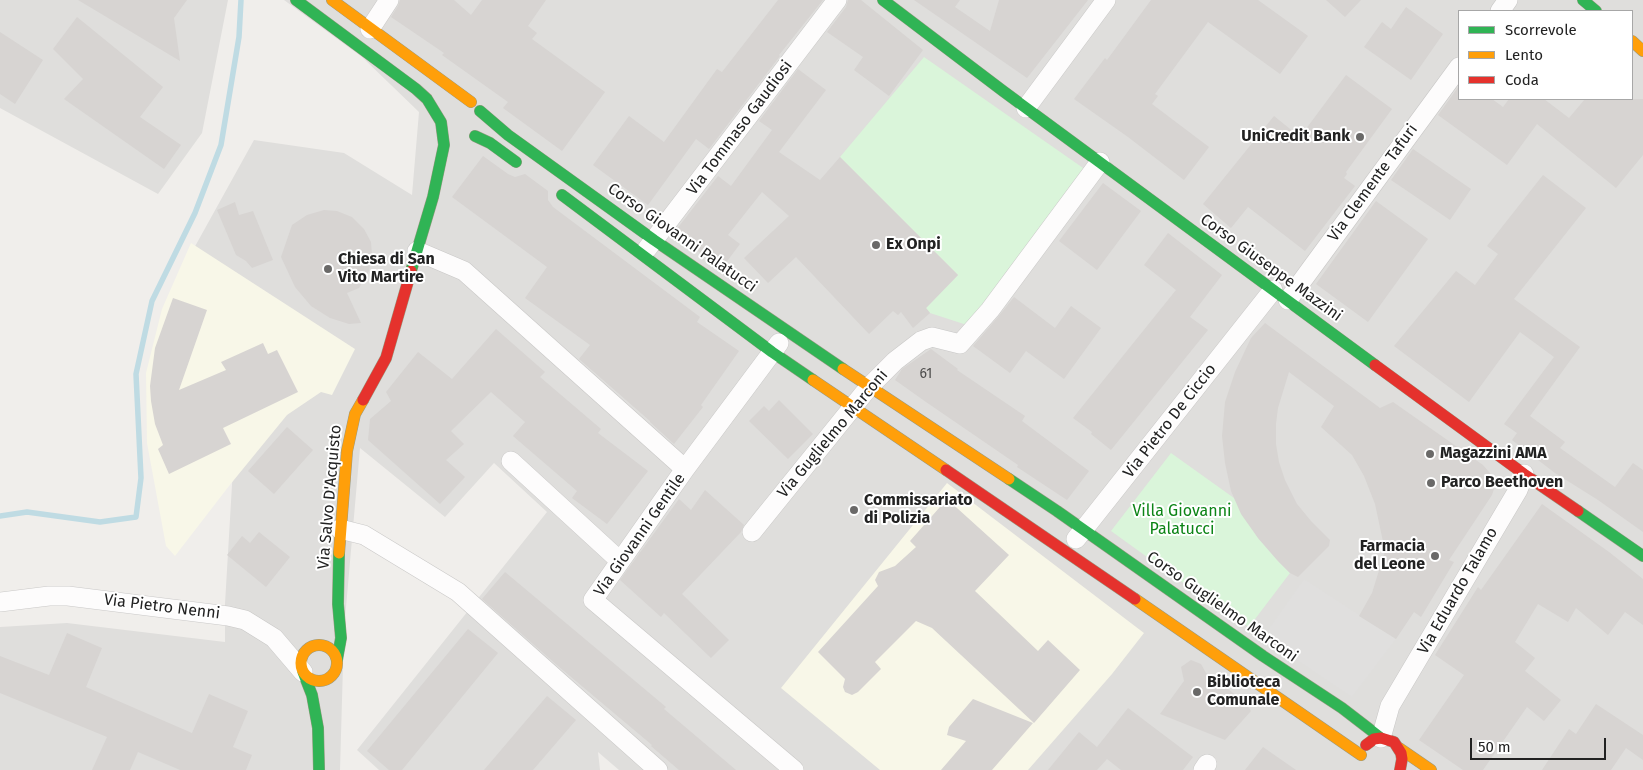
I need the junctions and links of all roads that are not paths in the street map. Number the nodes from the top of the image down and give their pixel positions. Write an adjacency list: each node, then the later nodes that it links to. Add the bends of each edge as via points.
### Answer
1 (296, 0): 11 (street)
2 (332, 0): 9 (street, Corso Giovanni Palatucci)
3 (389, 0): 9 (street)
4 (837, 0): 24 (street, Via Tommaso Gaudiosi)
5 (883, 0): 15 (street, Corso Giuseppe Mazzini)
6 (1106, 0): 15 (street)
7 (1583, 0): 8 (street)
8 (1595, 10)
9 (370, 29): 11 (street); 14 (street, Corso Giovanni Palatucci)
10 (1633, 42): 12 (street)
11 (359, 46): 17 (street, via 427,99)
12 (1643, 51)
13 (1458, 68): 27 (street, Via Clemente Tafuri)
14 (471, 102): 16 (street, Corso Giovanni Palatucci); 17 (street, via 457,100 448,105)
15 (1026, 108): 19 (street, Corso Giuseppe Mazzini)
16 (480, 111): 18 (street, via 480,129); 24 (street, Corso Giovanni Palatucci, via 508,135)
17 (441, 122): 18 (street, via 443,130); 23 (street, Via Salvo D'Acquisto, via 444,145)
18 (465, 140): 21 (street, via 490,143)
19 (1100, 162): 27 (street, Corso Giuseppe Mazzini); 30 (street, Via Guglielmo Marconi, via 990,310 960,344 932,337 921,341)
20 (453, 163): 23 (street, Via Salvo D'Acquisto)
21 (529, 171)
22 (550, 186): 26 (street)
23 (434, 197): 25 (street, Via Salvo D'Acquisto)
24 (654, 240): 26 (street, Via Tommaso Gaudiosi); 28 (street, Corso Giovanni Palatucci)
25 (417, 251): 33 (street, via 464,271); 36 (street, Via Salvo D'Acquisto, via 386,358 355,414 347,451)
26 (643, 256): 29 (street)
27 (1280, 295): 34 (street, Corso Giuseppe Mazzini); 35 (street, Via Pietro De Ciccio)
28 (788, 331): 29 (street, Via Giovanni Gentile); 30 (street, Corso Giovanni Palatucci)
29 (772, 352): 31 (street); 33 (street, Via Giovanni Gentile)
30 (869, 387): 31 (street, Via Guglielmo Marconi); 35 (street, Corso Guglielmo Marconi)
31 (854, 407): 37 (street, Via Guglielmo Marconi); 38 (street)
32 (512, 461): 40 (street)
33 (686, 469): 40 (street, Via Giovanni Gentile)
34 (1524, 474): 39 (street, Corso Giuseppe Mazzini); 50 (street, Via Eduardo Talamo, via 1518,490)
35 (1083, 529): 38 (street, Via Pietro De Ciccio); 47 (street, Corso Guglielmo Marconi)
36 (340, 530): 42 (street, Via Salvo D'Acquisto); 57 (street, via 364,535 458,592)
37 (752, 532)
38 (1067, 552): 49 (street)
39 (1643, 556)
40 (620, 561): 58 (street, Via Giovanni Gentile, via 593,600)
41 (0, 602): 45 (street, Via Pietro Nenni, via 68,596 228,616 245,620 274,638)
42 (338, 604): 43 (street); 44 (street, Via Salvo D'Acquisto, via 341,638)
43 (319, 644): 44 (street, via 329,647); 45 (street, via 304,651)
44 (337, 660): 46 (street)
45 (303, 672): 46 (street, via 310,679 320,681); 56 (street, via 312,695 318,728)
46 (334, 674): 48 (street)
47 (1300, 681): 49 (street); 51 (street, Corso Guglielmo Marconi)
48 (330, 692)
49 (1287, 703): 54 (street)
50 (1390, 706): 51 (street, Via Eduardo Talamo); 52 (street, Via Eduardo Talamo)
51 (1364, 725): 52 (street, Corso Guglielmo Marconi)
52 (1381, 738): 53 (street, Corso Guglielmo Marconi, via 1388,739); 54 (street, via 1368,743)
53 (1399, 748): 59 (street); 60 (street)
54 (1361, 755): 55 (street)
55 (1362, 768)
56 (319, 770)
57 (658, 770)
58 (794, 770)
59 (1400, 770)
60 (1432, 770)

